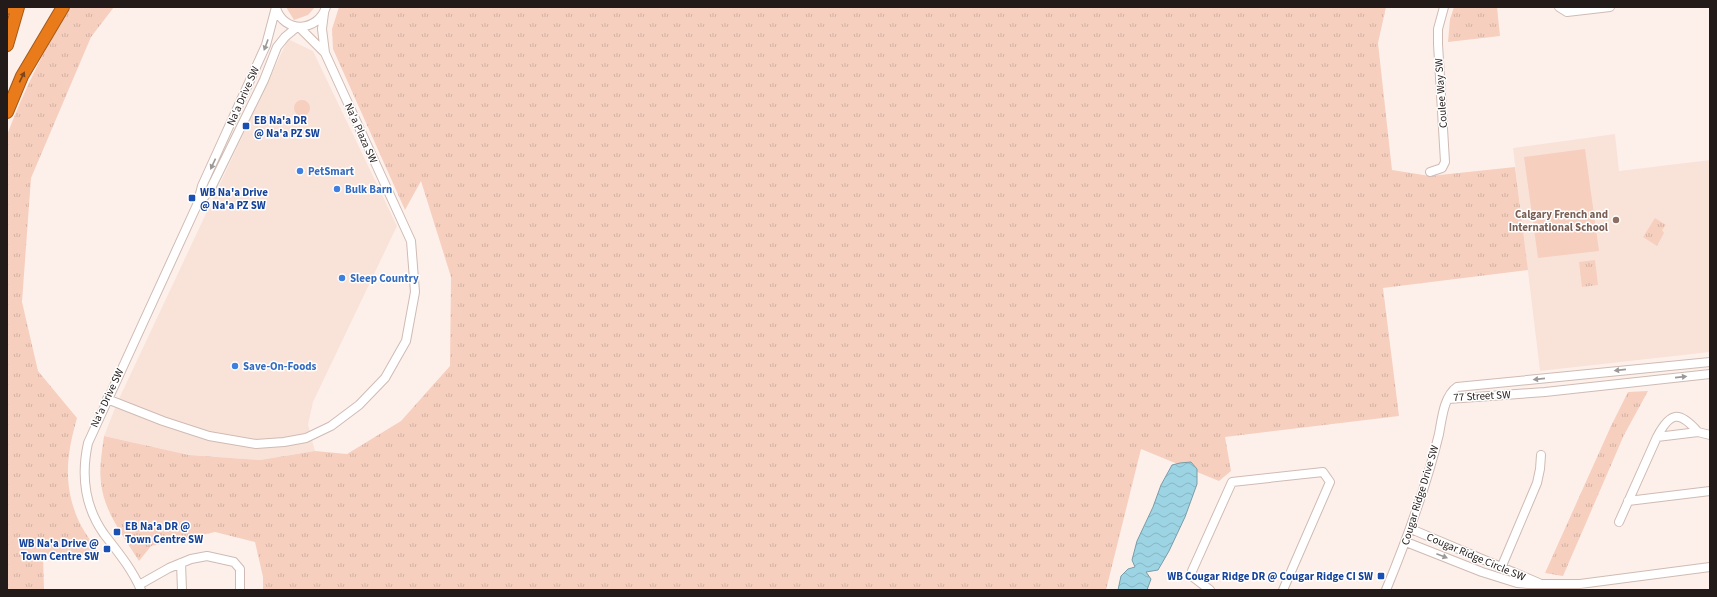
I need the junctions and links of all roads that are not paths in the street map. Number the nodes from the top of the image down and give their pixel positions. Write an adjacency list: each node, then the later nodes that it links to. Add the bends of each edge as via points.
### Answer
1 (18, 7): 9 (highway)
2 (63, 7): 11 (highway, one-way to 2, via 22,76)
3 (276, 7): 8 (street, Na'a Plaza SW, via 284,21); 13 (street, Na'a Drive SW, one-way to 13, via 266,45 202,186)
4 (1444, 7): 12 (street, Coulee Way SW, via 1438,29 1438,44 1445,162 1442,168)
5 (1559, 7): 6 (street, via 1566,12)
6 (1610, 7)
7 (325, 10): 8 (street, via 313,24); 10 (street, Na'a Plaza SW, via 322,29)
8 (298, 27): 10 (street, Na'a Plaza SW); 13 (street, Na'a Drive SW, via 277,47 264,80 210,190)
9 (7, 45)
10 (325, 53): 16 (street, Na'a Plaza SW, via 411,241 415,292 406,341 385,378 359,405 331,426 306,438 284,442 256,444 209,436 156,419)
11 (7, 112)
12 (1430, 172)
13 (197, 205): 16 (street, Na'a Drive SW)
14 (1710, 362): 17 (street, 77 Street SW, one-way to 17, via 1457,387 1450,392)
15 (1710, 374): 17 (street, 77 Street SW, one-way to 15, via 1545,392)
16 (107, 399): 31 (street, Na'a Drive SW, via 88,444 84,472 86,490 99,526 129,567)
17 (1448, 399): 25 (street, Cougar Ridge Drive SW, via 1432,464)
18 (1698, 432): 19 (street); 20 (street); 20 (street, via 1686,419 1677,417 1665,422)
19 (1710, 435)
20 (1657, 437): 23 (street)
21 (1541, 455): 28 (street, via 1537,483)
22 (1710, 491): 23 (street)
23 (1628, 501): 24 (street)
24 (1619, 522)
25 (1411, 529): 26 (street, Cougar Ridge Drive SW); 28 (street, Cougar Ridge Circle SW)
26 (1406, 542): 30 (street, Cougar Ridge Circle SW, one-way to 30, via 1517,583); 37 (street, Cougar Ridge Drive SW)
27 (181, 563): 31 (street); 33 (street); 34 (street, via 207,556 234,562 240,569)
28 (1501, 568): 30 (street, Cougar Ridge Circle SW)
29 (1710, 568): 32 (street, Cougar Ridge Circle SW)
30 (1541, 584): 32 (street, Cougar Ridge Circle SW)
31 (140, 587)
32 (1581, 587)
33 (182, 590)
34 (240, 590)
35 (1210, 590): 36 (street, via 1193,577 1192,571 1232,482 1323,472 1330,482)
36 (1283, 590)
37 (1386, 590)

